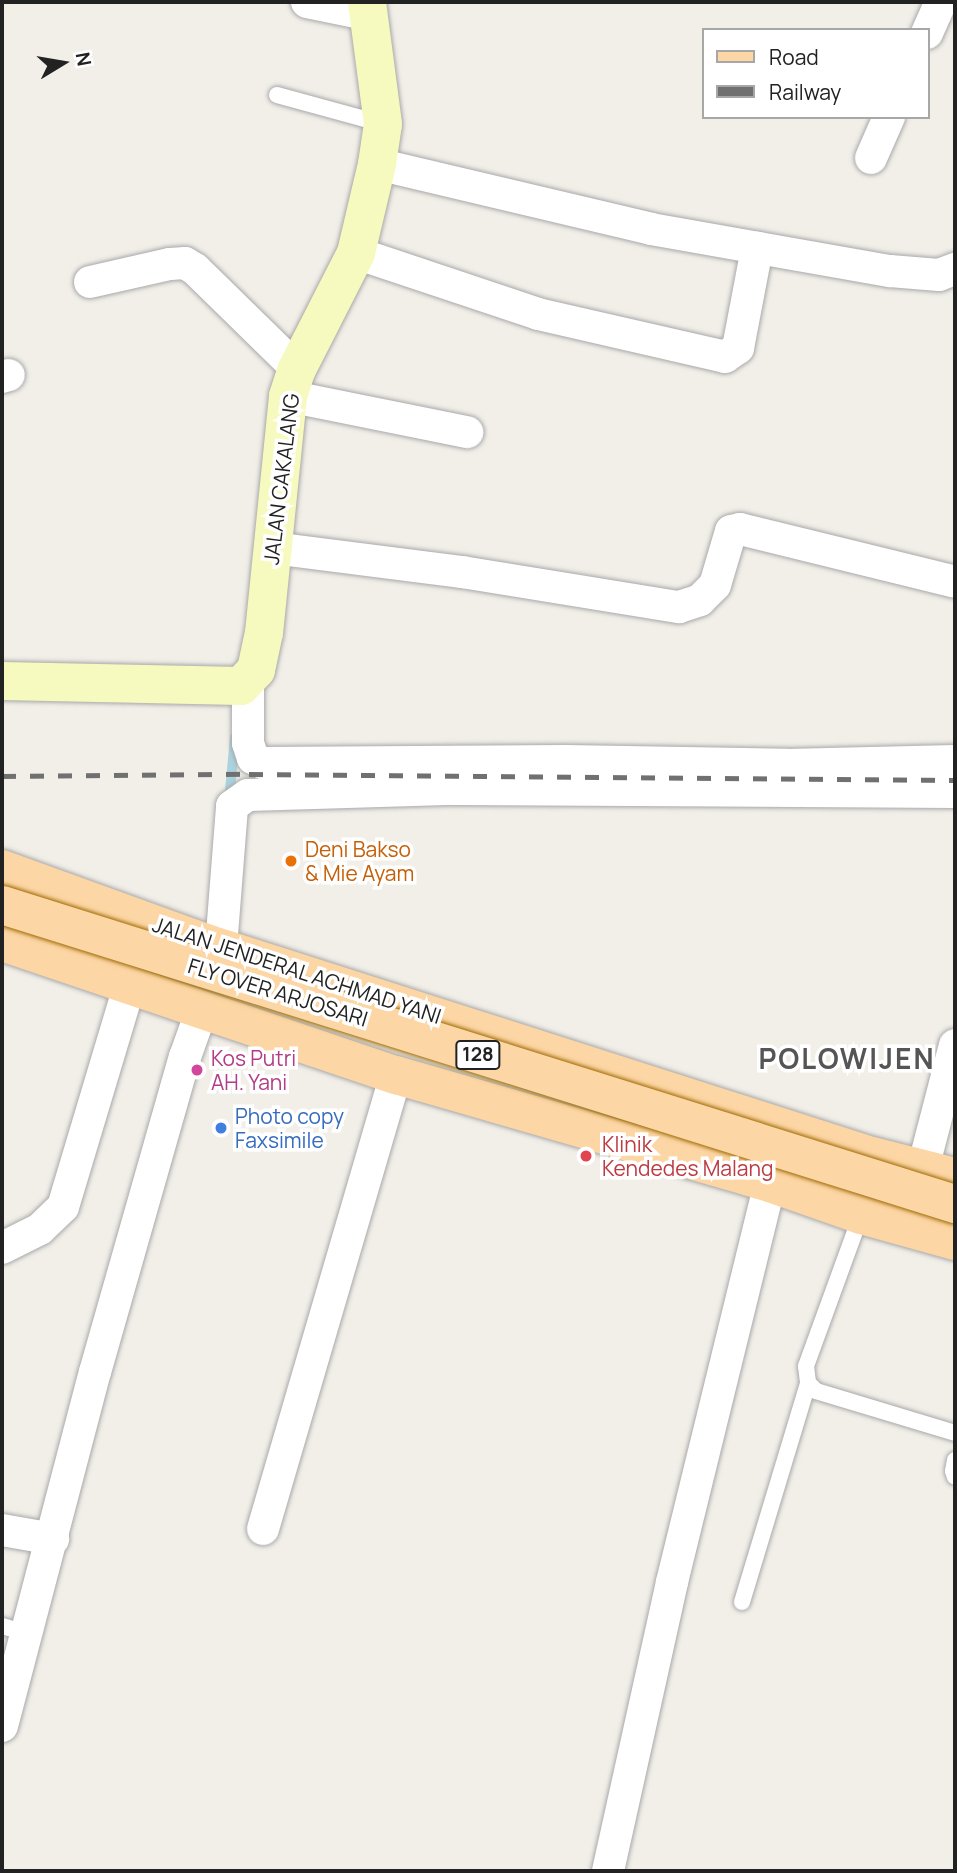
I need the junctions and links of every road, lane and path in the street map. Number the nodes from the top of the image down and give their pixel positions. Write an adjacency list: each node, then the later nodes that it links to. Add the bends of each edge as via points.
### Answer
1 (307, 2): 3 (street)
2 (941, 2): 4 (street)
3 (369, 8): 7 (street, JALAN CAKALANG)
4 (929, 29)
5 (277, 95): 7 (lane)
6 (888, 119): 8 (street)
7 (383, 124): 9 (street, JALAN CAKALANG)
8 (871, 158)
9 (387, 166): 10 (street, via 651,229); 11 (street, JALAN CAKALANG)
10 (757, 248): 11 (street, via 738,348 725,357 538,314); 12 (street, via 890,271 939,275)
11 (370, 258): 14 (street, JALAN CAKALANG)
12 (955, 269)
13 (90, 282): 14 (street, via 185,263 195,269)
14 (299, 392): 15 (street); 16 (street, JALAN CAKALANG)
15 (467, 432)
16 (282, 549): 17 (street, via 679,607 700,600 715,584 731,531 740,529); 19 (street, JALAN CAKALANG, via 260,657)
17 (955, 582)
18 (2, 681): 19 (street, via 231,686)
19 (248, 681): 20 (street, via 250,751 264,763 786,765)
20 (955, 761)
21 (955, 792): 26 (street, via 454,789 248,795 232,806)
22 (2, 869): 24 (main road, JALAN JENDERAL ACHMAD YANI / 128)
23 (2, 905): 33 (main road, FLY OVER ARJOSARI / 128, bridge)
24 (147, 921): 26 (main road, JALAN JENDERAL ACHMAD YANI / 128); 27 (main road)
25 (2, 942): 27 (main road, 128)
26 (218, 946): 28 (main road); 31 (main road, JALAN JENDERAL ACHMAD YANI / 128, via 872,1156)
27 (129, 987): 28 (main road, 128); 36 (street, via 63,1207 40,1229)
28 (192, 1005): 30 (main road, 128); 42 (street, via 185,1057 99,1359)
29 (955, 1045): 31 (street)
30 (396, 1075): 32 (main road, 128); 41 (street)
31 (939, 1172)
32 (770, 1183): 34 (main road, 128); 46 (street, via 672,1582)
33 (955, 1204)
34 (861, 1215): 35 (main road, 128); 37 (lane, via 806,1366)
35 (955, 1241)
36 (2, 1248)
37 (808, 1383): 38 (lane, via 816,1391); 43 (lane)
38 (955, 1433)
39 (955, 1460): 40 (lane)
40 (955, 1477)
41 (262, 1529)
42 (29, 1535): 44 (street)
43 (742, 1602)
44 (15, 1630): 45 (street)
45 (2, 1726)
46 (608, 1871)

